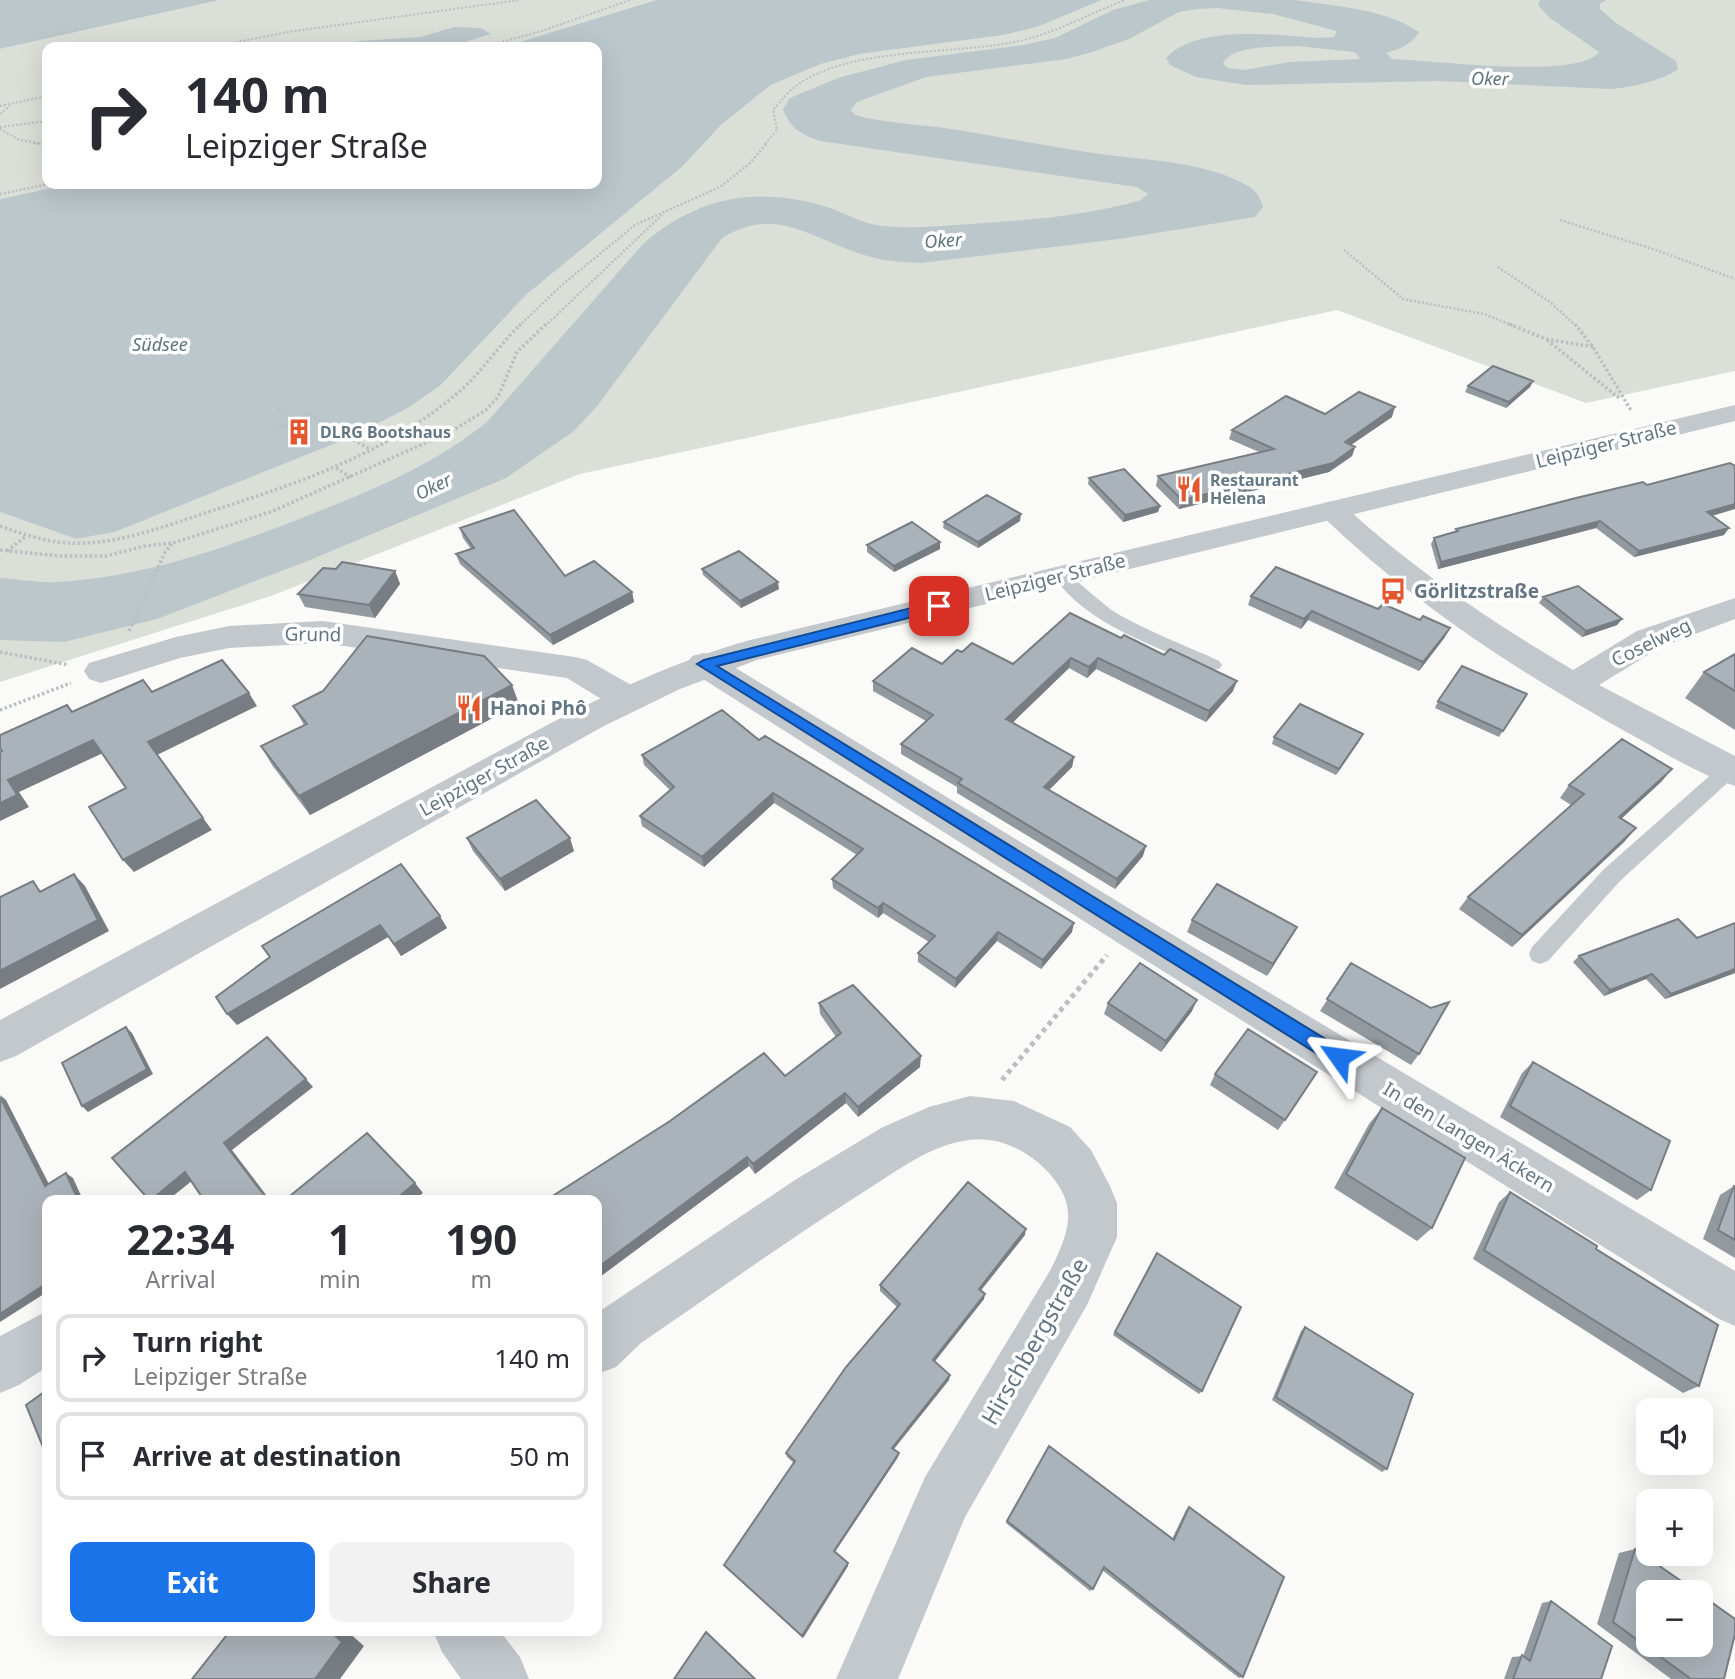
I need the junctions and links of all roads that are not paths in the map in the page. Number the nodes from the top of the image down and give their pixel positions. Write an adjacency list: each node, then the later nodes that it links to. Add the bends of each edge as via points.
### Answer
1 (1735, 412): 2 (street, Leipziger Straße)
2 (1332, 510): 3 (street, Leipziger Straße); 8 (street, via 1422,586)
3 (1060, 576): 5 (street, Leipziger Straße); 6 (lane, via 1094,607)
4 (1735, 608): 8 (street, Coselweg, via 1649,639)
5 (704, 664): 9 (street, Leipziger Straße); 13 (street, In den Langen Äckern)
6 (1213, 665)
7 (101, 671): 9 (street, Grund, via 229,637 323,632 575,668)
8 (1572, 685): 10 (street)
9 (628, 699): 12 (street, Leipziger Straße)
10 (1732, 771): 11 (lane, via 1612,875)
11 (1539, 954)
12 (0, 1042)
13 (1735, 1300)
14 (42, 1339): 16 (street)
15 (602, 1344): 19 (street, Hirschbergstraße, via 757,1233 929,1129 970,1118 1014,1123 1053,1143 1074,1166 1093,1203 1092,1237 1069,1287 945,1497)
16 (0, 1366)
17 (467, 1636): 18 (street)
18 (498, 1679)
19 (867, 1679)

